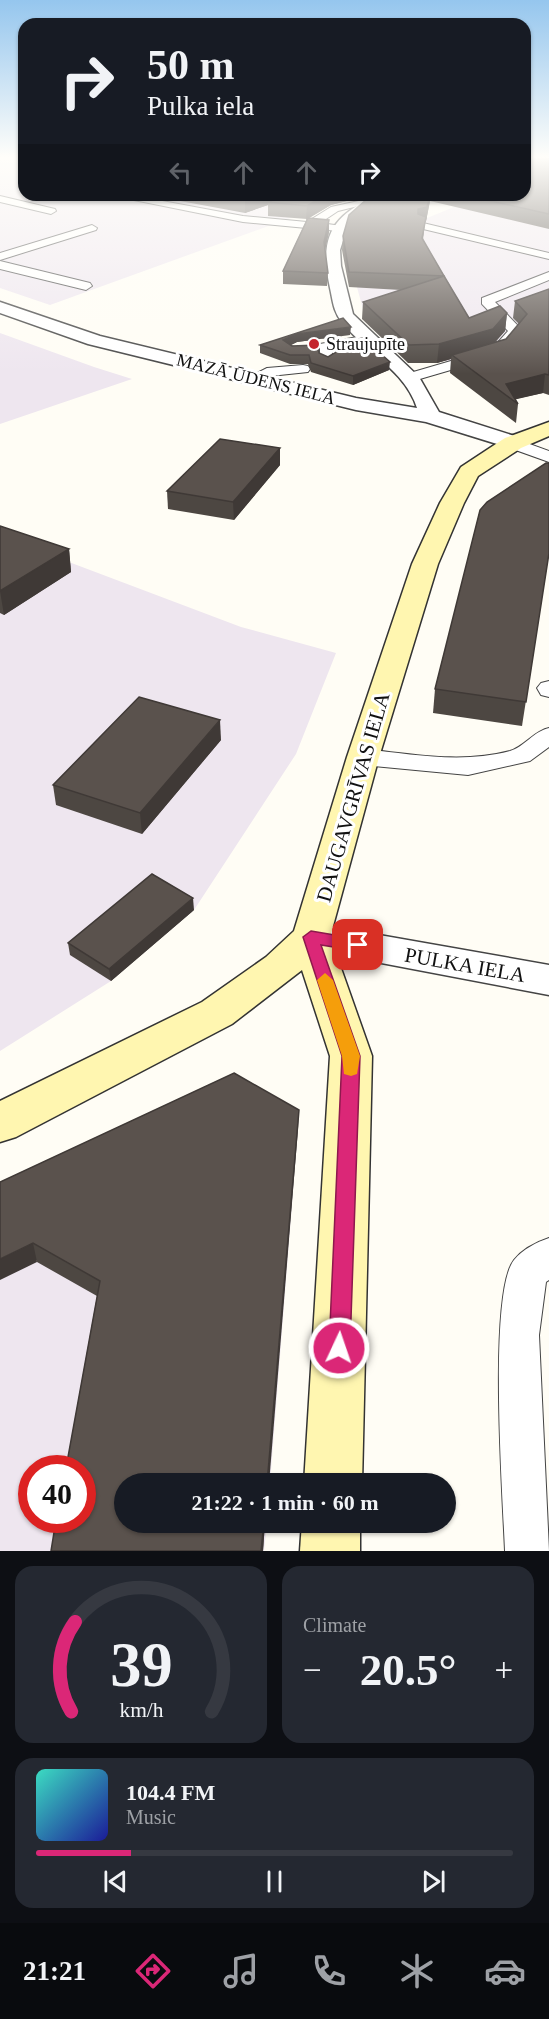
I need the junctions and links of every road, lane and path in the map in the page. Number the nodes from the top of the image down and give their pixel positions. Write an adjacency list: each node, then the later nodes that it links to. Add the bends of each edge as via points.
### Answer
1 (87, 229): 4 (lane)
2 (338, 229): 10 (street, via 331,252 343,311)
3 (437, 229): 5 (lane)
4 (0, 256)
5 (549, 256)
6 (0, 265): 8 (lane)
7 (549, 276): 15 (lane, via 487,301 516,331 497,352)
8 (86, 286)
9 (0, 307): 14 (street, MAZĀ ŪDENS IELA, via 94,340)
10 (368, 339): 11 (lane); 15 (street)
11 (322, 352)
12 (269, 356): 14 (lane)
13 (303, 369): 14 (lane)
14 (260, 375): 16 (street, MAZĀ ŪDENS IELA, via 356,404)
15 (408, 378): 16 (street, via 426,399)
16 (430, 416): 18 (street, MAZĀ ŪDENS IELA)
17 (549, 428): 18 (main road, DAUGAVGRĪVAS IELA)
18 (513, 443): 19 (lane); 21 (main road, DAUGAVGRĪVAS IELA, via 462,480 425,564)
19 (549, 457)
20 (549, 735): 21 (lane, via 520,756 468,767)
21 (363, 757): 22 (main road, DAUGAVGRĪVAS IELA)
22 (311, 937): 23 (street, PULKA IELA); 24 (main road, DAUGAVGRĪVAS IELA, via 280,968 217,1013); 26 (main road, via 351,1056)
23 (549, 980)
24 (0, 1123)
25 (549, 1256): 29 (lane, via 528,1274 519,1335)
26 (334, 1473)
27 (331, 1533): 28 (main road)
28 (330, 1551)
29 (528, 1551)

